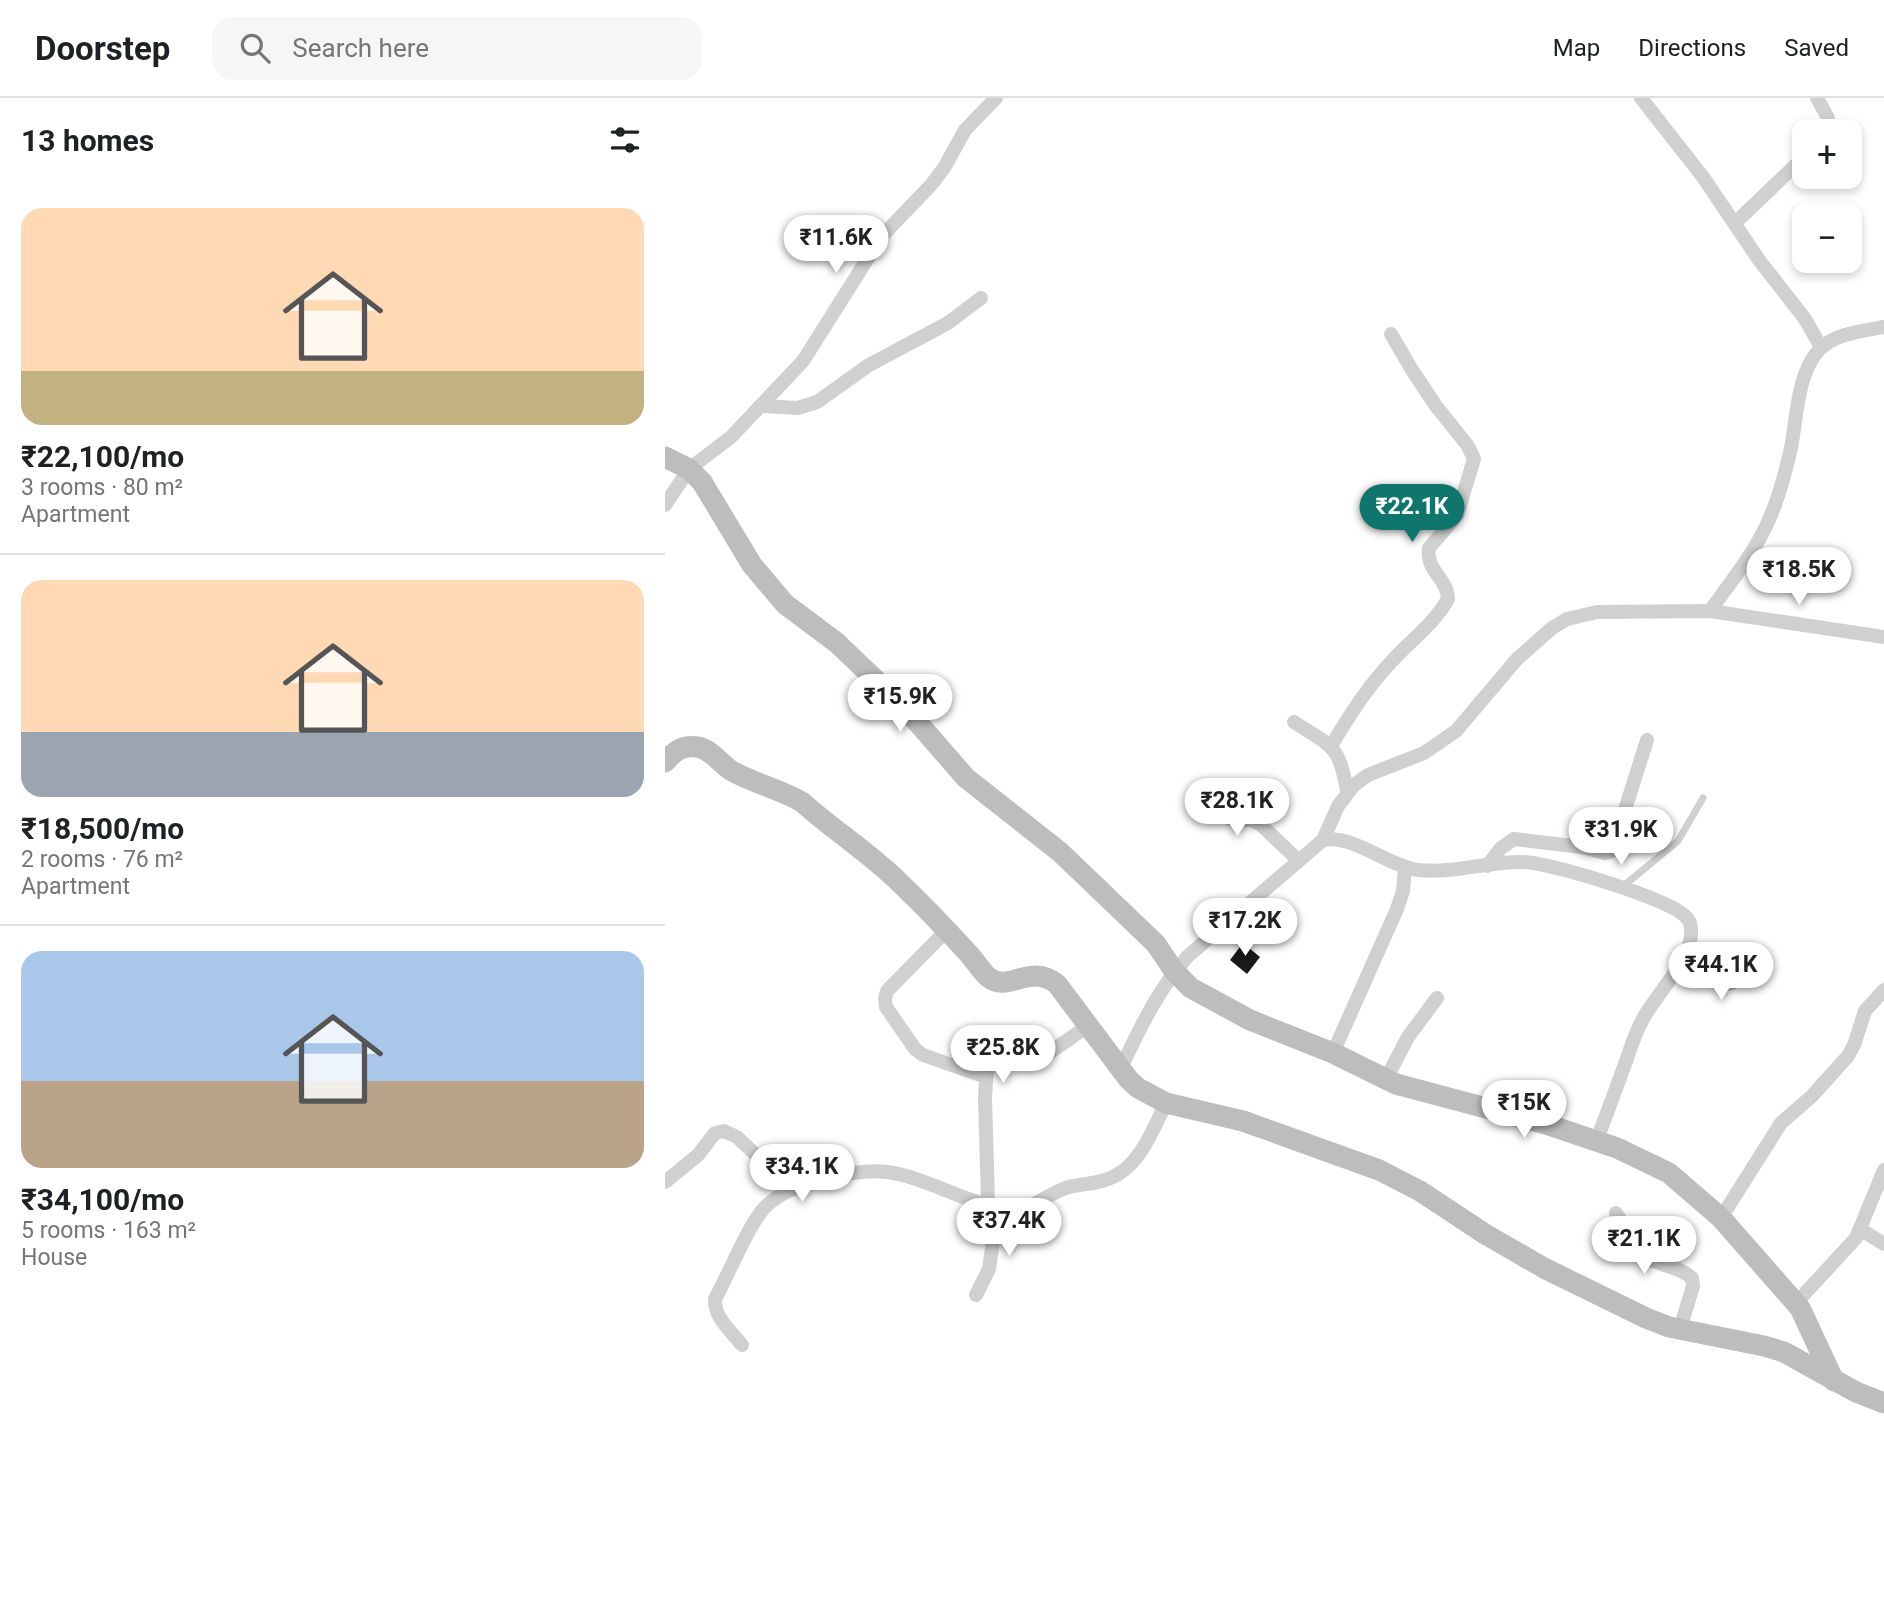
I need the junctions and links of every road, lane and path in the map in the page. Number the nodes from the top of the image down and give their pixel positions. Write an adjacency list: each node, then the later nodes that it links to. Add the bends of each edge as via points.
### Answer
1 (996, 98): 11 (street, via 965,130 931,185 882,236 814,346)
2 (1641, 98): 6 (street)
3 (1817, 98): 4 (street)
4 (1829, 119)
5 (1792, 168): 6 (street)
6 (1735, 223): 10 (street)
7 (981, 298): 11 (street, via 817,402 798,408)
8 (1884, 327): 10 (street, via 1836,338)
9 (1391, 334): 19 (street, via 1471,451 1474,465 1457,515 1429,548 1429,562 1448,599 1362,698)
10 (1821, 347): 15 (street, via 1806,373 1771,515 1751,554)
11 (760, 406): 13 (street, via 731,437)
12 (665, 457): 13 (street)
13 (689, 469): 14 (street); 30 (street, via 716,503 752,565 785,604 837,643 905,708 966,778 1060,852)
14 (665, 505)
15 (1710, 611): 16 (street); 22 (street, via 1597,612 1567,619 1517,659 1457,731 1424,753 1368,775)
16 (1884, 637)
17 (1294, 722): 19 (street)
18 (1647, 740): 26 (street, via 1612,851 1514,839 1500,848)
19 (1331, 746): 22 (street, via 1341,763)
20 (665, 762): 29 (street, via 684,747 702,748 732,771 802,802 899,882)
21 (1209, 789): 25 (street, via 1228,818 1259,824)
22 (1347, 791): 24 (street)
23 (1703, 797): 28 (lane, via 1678,841)
24 (1324, 840): 25 (street); 27 (street, via 1345,841)
25 (1298, 860): 30 (street)
26 (1487, 866): 27 (street, via 1452,871); 28 (street, via 1545,864)
27 (1405, 867): 36 (street, via 1397,909)
28 (1620, 888): 32 (street, via 1684,915 1691,935)
29 (946, 931): 35 (street, via 998,982 1049,977); 38 (street, via 887,991 886,1007 923,1055)
30 (1181, 963): 36 (street, via 1198,994); 37 (street, via 1145,1018)
31 (1756, 963): 32 (street, via 1723,985)
32 (1679, 964): 41 (street, via 1637,1030)
33 (1884, 990): 47 (street, via 1865,1011 1848,1056 1812,1097 1781,1123)
34 (1437, 998): 39 (street, via 1408,1037)
35 (1089, 1026): 37 (street); 38 (street, via 1042,1058 997,1058)
36 (1333, 1053): 39 (street)
37 (1120, 1070): 40 (street, via 1138,1088)
38 (986, 1077): 45 (street)
39 (1386, 1079): 41 (street)
40 (1166, 1103): 45 (street, via 1145,1146 1118,1175 1055,1192 1026,1207); 52 (street, via 1243,1121 1379,1170 1544,1268 1646,1318)
41 (1596, 1142): 47 (street, via 1669,1173)
42 (1884, 1170): 48 (street)
43 (665, 1182): 44 (street, via 698,1155 715,1133 727,1131)
44 (792, 1189): 45 (street, via 837,1176 885,1172); 53 (street, via 764,1208 715,1299 719,1317)
45 (993, 1205): 50 (street, via 989,1269)
46 (1616, 1213): 52 (street, via 1641,1254 1692,1278)
47 (1721, 1218): 51 (street)
48 (1860, 1230): 49 (street); 51 (street)
49 (1884, 1244)
50 (976, 1295)
51 (1796, 1303): 54 (street)
52 (1680, 1329): 54 (street, via 1784,1352)
53 (743, 1345)
54 (1834, 1381): 55 (street)
55 (1884, 1403)

